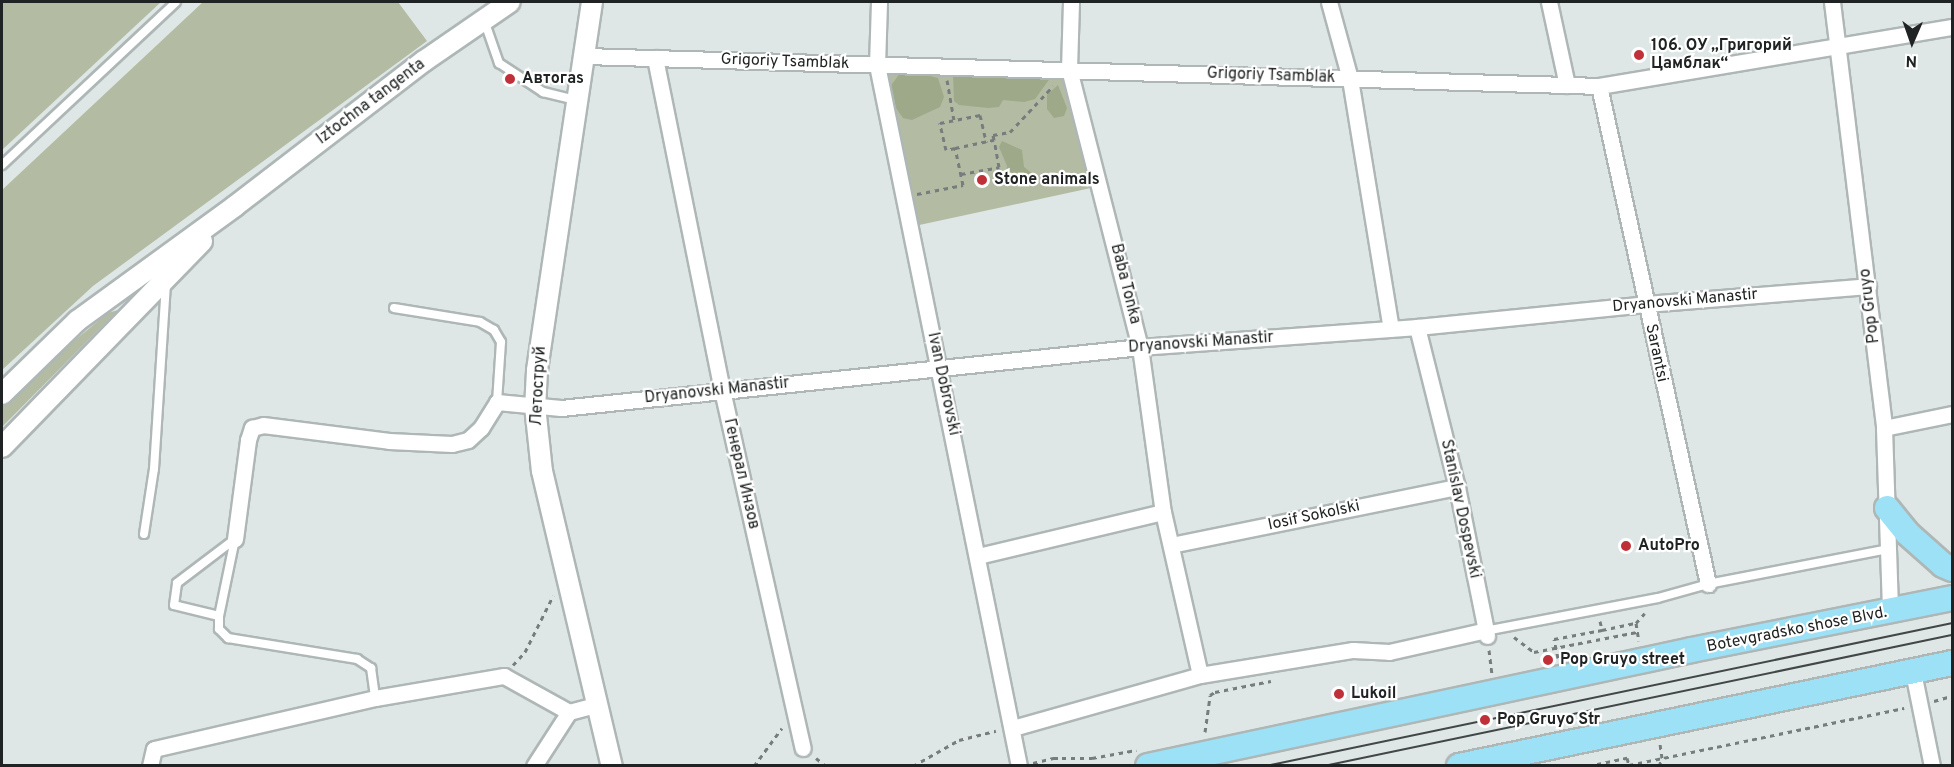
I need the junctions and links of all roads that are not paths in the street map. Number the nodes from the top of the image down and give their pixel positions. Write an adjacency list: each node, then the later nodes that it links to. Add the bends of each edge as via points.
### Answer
1 (176, 2): 20 (lane)
2 (510, 2): 9 (street, Iztochna tangenta)
3 (592, 2): 12 (street, Летоструй)
4 (879, 2): 14 (street, Ivan Dobrovski)
5 (1071, 2): 15 (street, Baba Tonka)
6 (1329, 2): 16 (street)
7 (1549, 2): 17 (street)
8 (1832, 2): 11 (street, Pop Gruyo)
9 (484, 19): 19 (lane, via 499,63 543,92); 21 (street, Iztochna tangenta)
10 (1953, 27): 11 (street, Grigoriy Tsamblak)
11 (1838, 46): 18 (street, Grigoriy Tsamblak); 23 (street, Pop Gruyo)
12 (584, 56): 13 (street, Grigoriy Tsamblak); 19 (street, Летоструй)
13 (655, 58): 14 (street, Grigoriy Tsamblak); 30 (street, Генерал Инзов)
14 (877, 65): 15 (street, Grigoriy Tsamblak); 29 (street, Ivan Dobrovski)
15 (1069, 69): 16 (street, Grigoriy Tsamblak); 28 (street, Baba Tonka)
16 (1350, 79): 17 (street, Grigoriy Tsamblak); 27 (street)
17 (1567, 85): 18 (street, Grigoriy Tsamblak)
18 (1599, 86): 24 (street, Sarantsi)
19 (578, 100): 33 (street, Летоструй)
20 (2, 165)
21 (235, 206): 22 (street, Iztochna tangenta); 31 (street, Iztochna tangenta, via 77,321)
22 (166, 279): 36 (street, Iztochna tangenta); 40 (lane, via 154,470)
23 (1868, 286): 24 (street, Dryanovski Manastir); 35 (street, Pop Gruyo)
24 (1646, 304): 26 (street, Dryanovski Manastir); 46 (street, Sarantsi)
25 (393, 308): 32 (lane, via 480,322 494,330 501,342)
26 (1417, 327): 27 (street, Dryanovski Manastir); 37 (street, Stanislav Dospevski)
27 (1391, 329): 28 (street, Dryanovski Manastir)
28 (1140, 347): 29 (street, Dryanovski Manastir); 39 (street, Baba Tonka)
29 (940, 370): 30 (street, Dryanovski Manastir); 44 (street, Ivan Dobrovski)
30 (722, 390): 33 (street, Dryanovski Manastir, via 561,408); 58 (street, Генерал Инзов)
31 (2, 394)
32 (497, 402): 33 (street, Dryanovski Manastir); 41 (street, via 481,428 468,440 452,444 389,441 263,425 252,428)
33 (535, 406): 55 (street, Летоструй, via 542,471)
34 (1953, 414): 35 (street)
35 (1884, 428): 38 (street, Pop Gruyo)
36 (2, 447)
37 (1457, 487): 42 (street, Iosif Sokolski); 50 (street, Stanislav Dospevski)
38 (1887, 508): 43 (street, Pop Gruyo); 45 (main road, via 1906,532 1943,565)
39 (1163, 512): 42 (street, Baba Tonka); 44 (street)
40 (144, 534)
41 (235, 539): 49 (lane); 49 (lane, via 177,583 174,605)
42 (1171, 545): 53 (street, Baba Tonka)
43 (1888, 549): 46 (lane); 48 (street, Pop Gruyo)
44 (978, 556): 57 (street, Ivan Dobrovski)
45 (1953, 569)
46 (1708, 584): 50 (lane)
47 (1953, 598): 48 (main road, Botevgradsko shose Blvd.)
48 (1890, 611): 59 (main road, Botevgradsko shose Blvd., via 1495,693)
49 (219, 616): 54 (lane, via 219,629 228,638 357,659 371,668)
50 (1484, 633): 53 (street, via 1389,652 1353,650)
51 (1953, 663): 52 (main road)
52 (1912, 672): 64 (main road); 65 (street)
53 (1200, 675): 57 (street)
54 (375, 698): 56 (street, via 504,676); 60 (street, via 154,749)
55 (598, 704): 56 (street); 62 (street, Летоструй)
56 (569, 712): 61 (street)
57 (1013, 728): 63 (street, Ivan Dobrovski)
58 (803, 748)
59 (1147, 757)
60 (150, 765)
61 (534, 765)
62 (612, 765)
63 (1019, 765)
64 (1459, 765)
65 (1932, 765)

